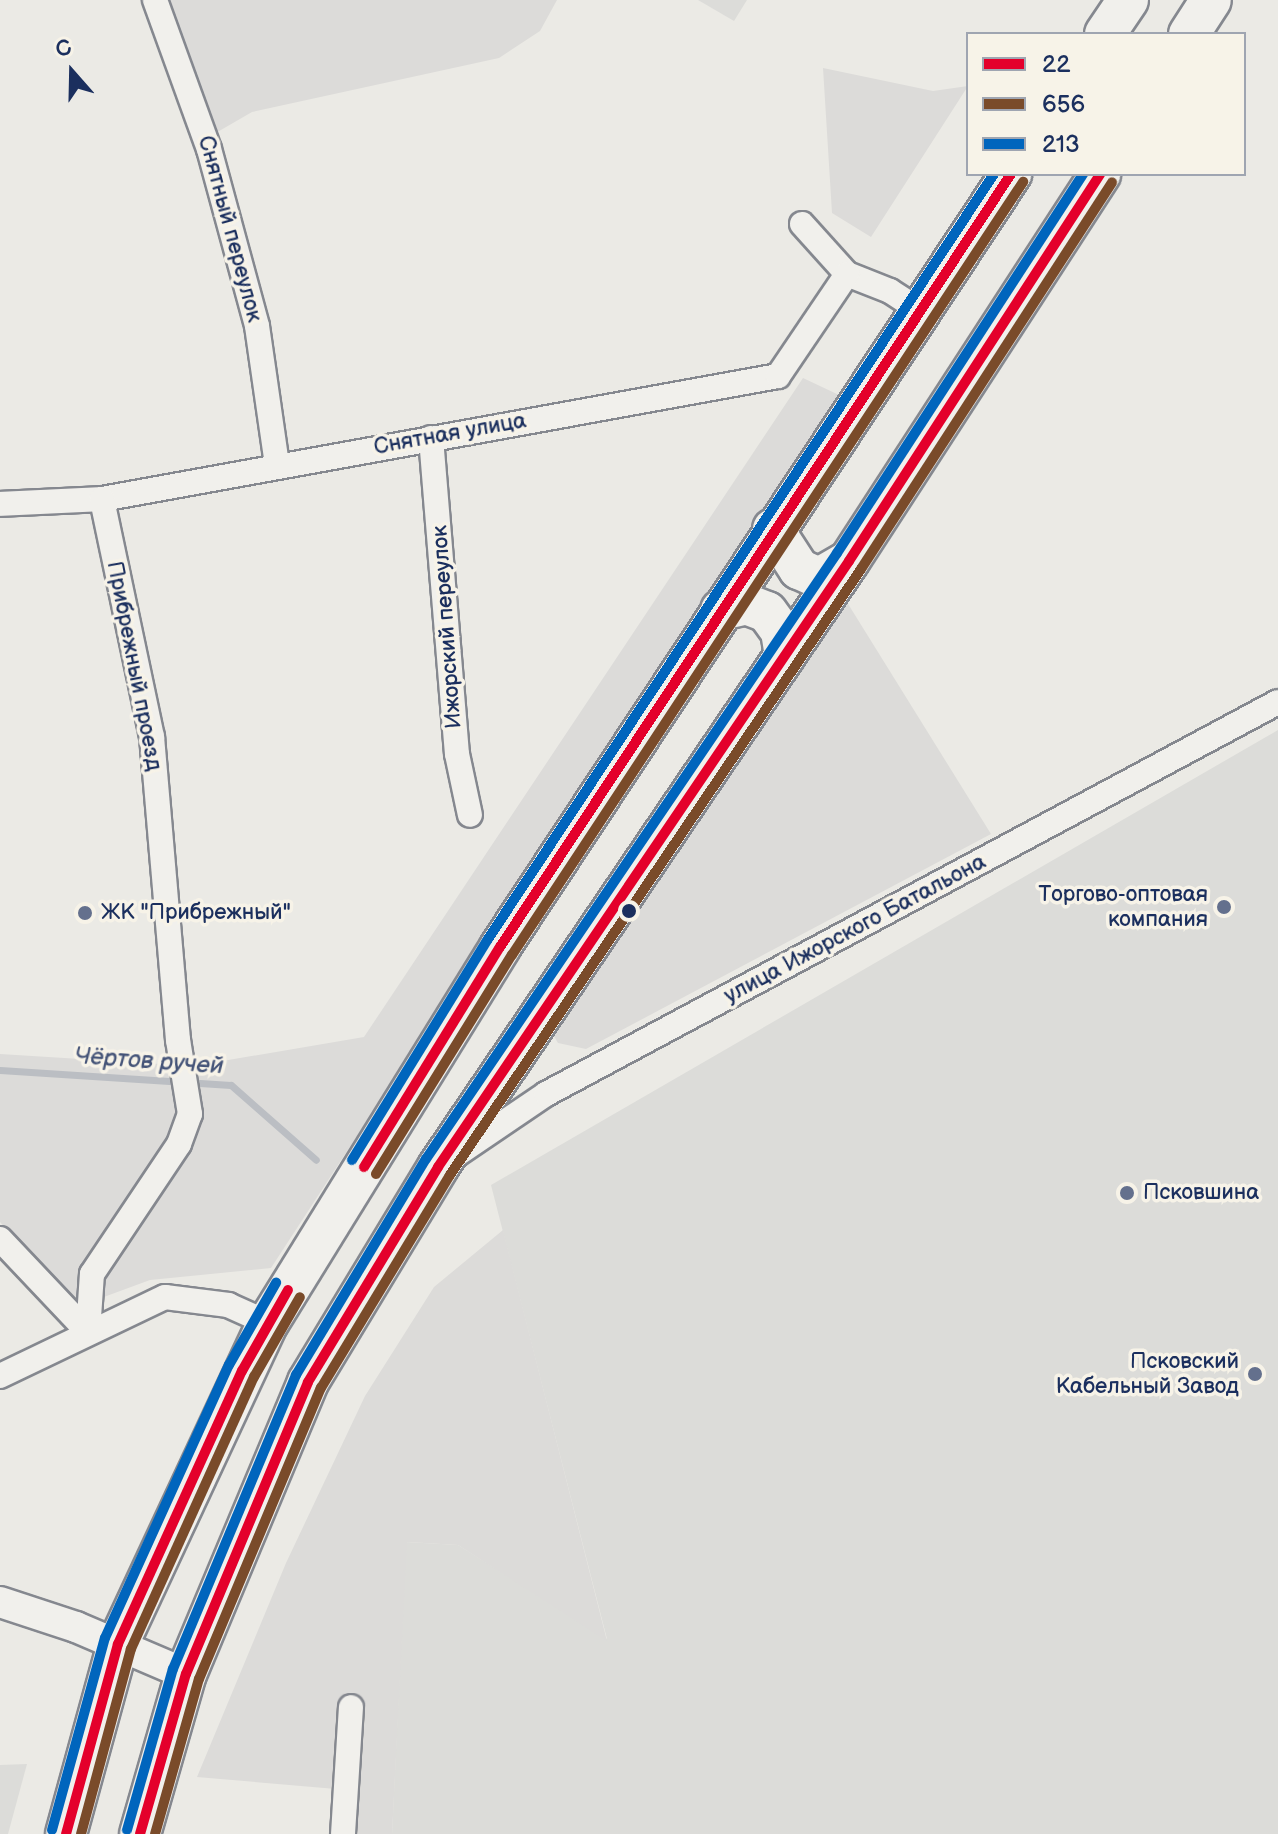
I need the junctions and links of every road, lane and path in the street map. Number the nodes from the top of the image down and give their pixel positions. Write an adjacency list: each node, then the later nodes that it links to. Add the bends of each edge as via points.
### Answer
1 (155, 0): 12 (street, Снятный переулок, via 209,149 257,326)
2 (1128, 0): 4 (highway)
3 (1211, 0): 5 (highway)
4 (1106, 32)
5 (1190, 32)
6 (1010, 176): 10 (highway)
7 (1099, 176): 16 (highway)
8 (802, 224): 9 (street)
9 (847, 274): 10 (street, via 890,291); 11 (street, Снятная улица, via 778,376)
10 (921, 311): 15 (highway)
11 (431, 438): 12 (street, Снятная улица); 20 (street, Ижорский переулок, via 457,754)
12 (277, 464): 13 (street, Снятная улица)
13 (102, 499): 14 (street, Снятная улица); 24 (street, Прибрежный проезд, via 152,737 178,1040 190,1114 179,1144 92,1274)
14 (0, 504)
15 (773, 529): 16 (highway, via 799,569 819,578); 17 (highway)
16 (849, 561): 18 (highway)
17 (721, 610): 18 (highway, via 746,604 767,612 781,631); 23 (highway, via 500,947)
18 (785, 656): 21 (highway)
19 (1278, 702): 21 (street, улица Ижорского Батальона, via 546,1094)
20 (470, 815)
21 (438, 1167): 28 (highway, via 308,1382)
22 (0, 1239): 24 (street)
23 (268, 1323): 24 (street, via 228,1305 165,1297); 27 (highway)
24 (88, 1332): 25 (street)
25 (0, 1376)
26 (0, 1602): 27 (street)
27 (118, 1644): 28 (street); 30 (highway)
28 (186, 1674): 31 (highway)
29 (351, 1707): 32 (street)
30 (66, 1834)
31 (140, 1834)
32 (343, 1834)

